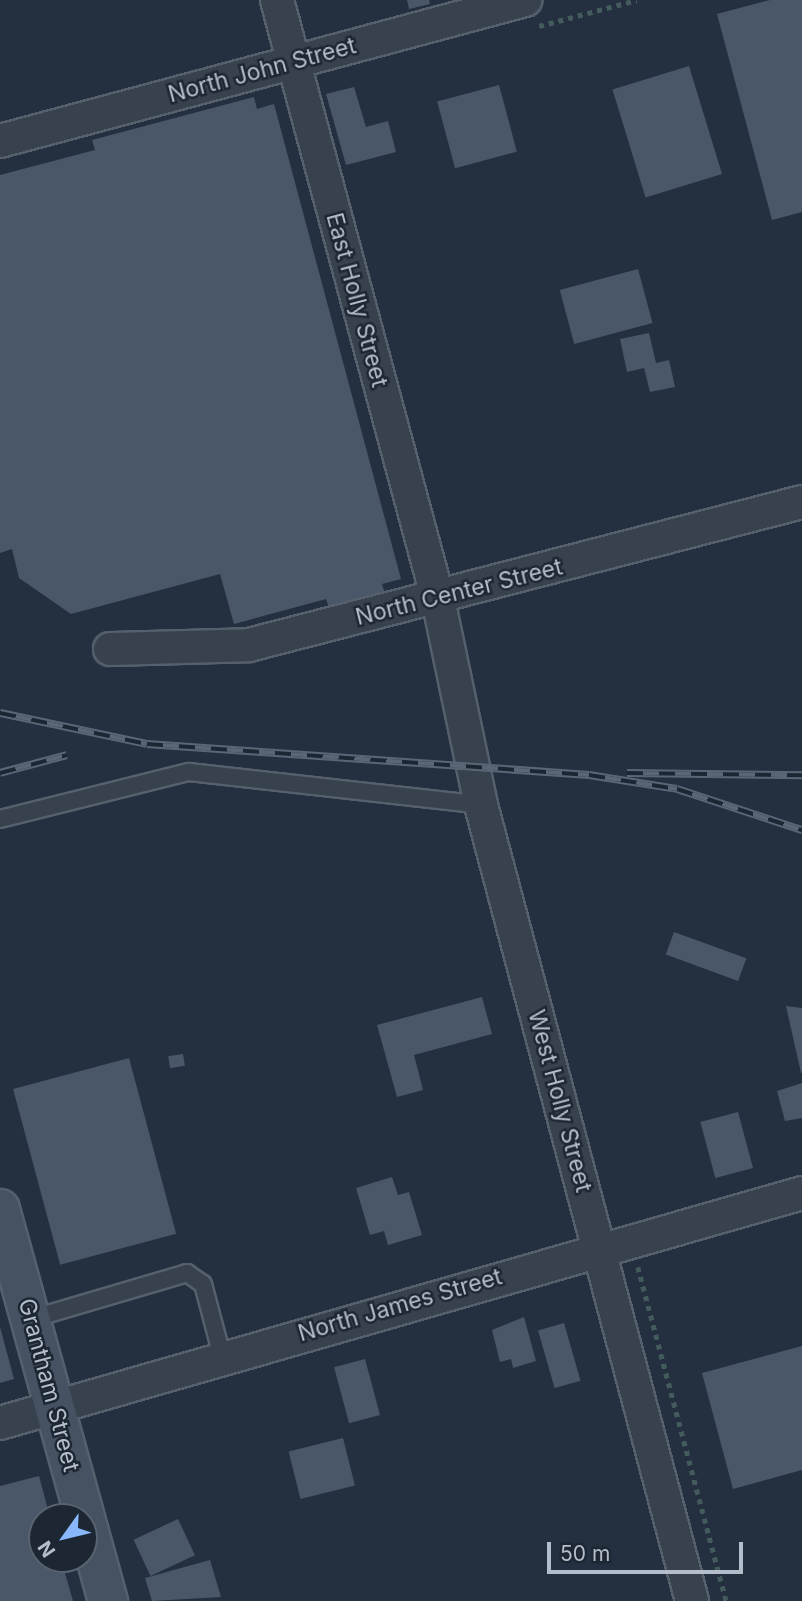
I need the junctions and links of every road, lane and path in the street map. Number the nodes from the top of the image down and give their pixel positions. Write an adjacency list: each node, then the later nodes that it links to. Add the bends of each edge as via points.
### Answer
1 (277, 0): 3 (street, East Holly Street)
2 (525, 0): 3 (street, North John Street)
3 (293, 61): 4 (street, North John Street); 6 (street, East Holly Street)
4 (0, 141)
5 (802, 502): 6 (street, North Center Street)
6 (438, 599): 7 (street, North Center Street, via 249,645); 8 (street, West Holly Street)
7 (110, 649)
8 (481, 805): 9 (lane, via 189,772); 12 (street, West Holly Street)
9 (0, 819)
10 (802, 1193): 12 (street, North James Street)
11 (0, 1209): 14 (street, Grantham Street)
12 (600, 1248): 15 (street, North James Street); 19 (street, West Holly Street)
13 (638, 1264): 20 (path)
14 (31, 1319): 15 (lane, via 187,1273 202,1284); 16 (street, Grantham Street)
15 (222, 1356): 16 (street, North James Street)
16 (54, 1404): 17 (street, North James Street); 18 (street, Grantham Street)
17 (0, 1423)
18 (108, 1601)
19 (692, 1601)
20 (726, 1601)

